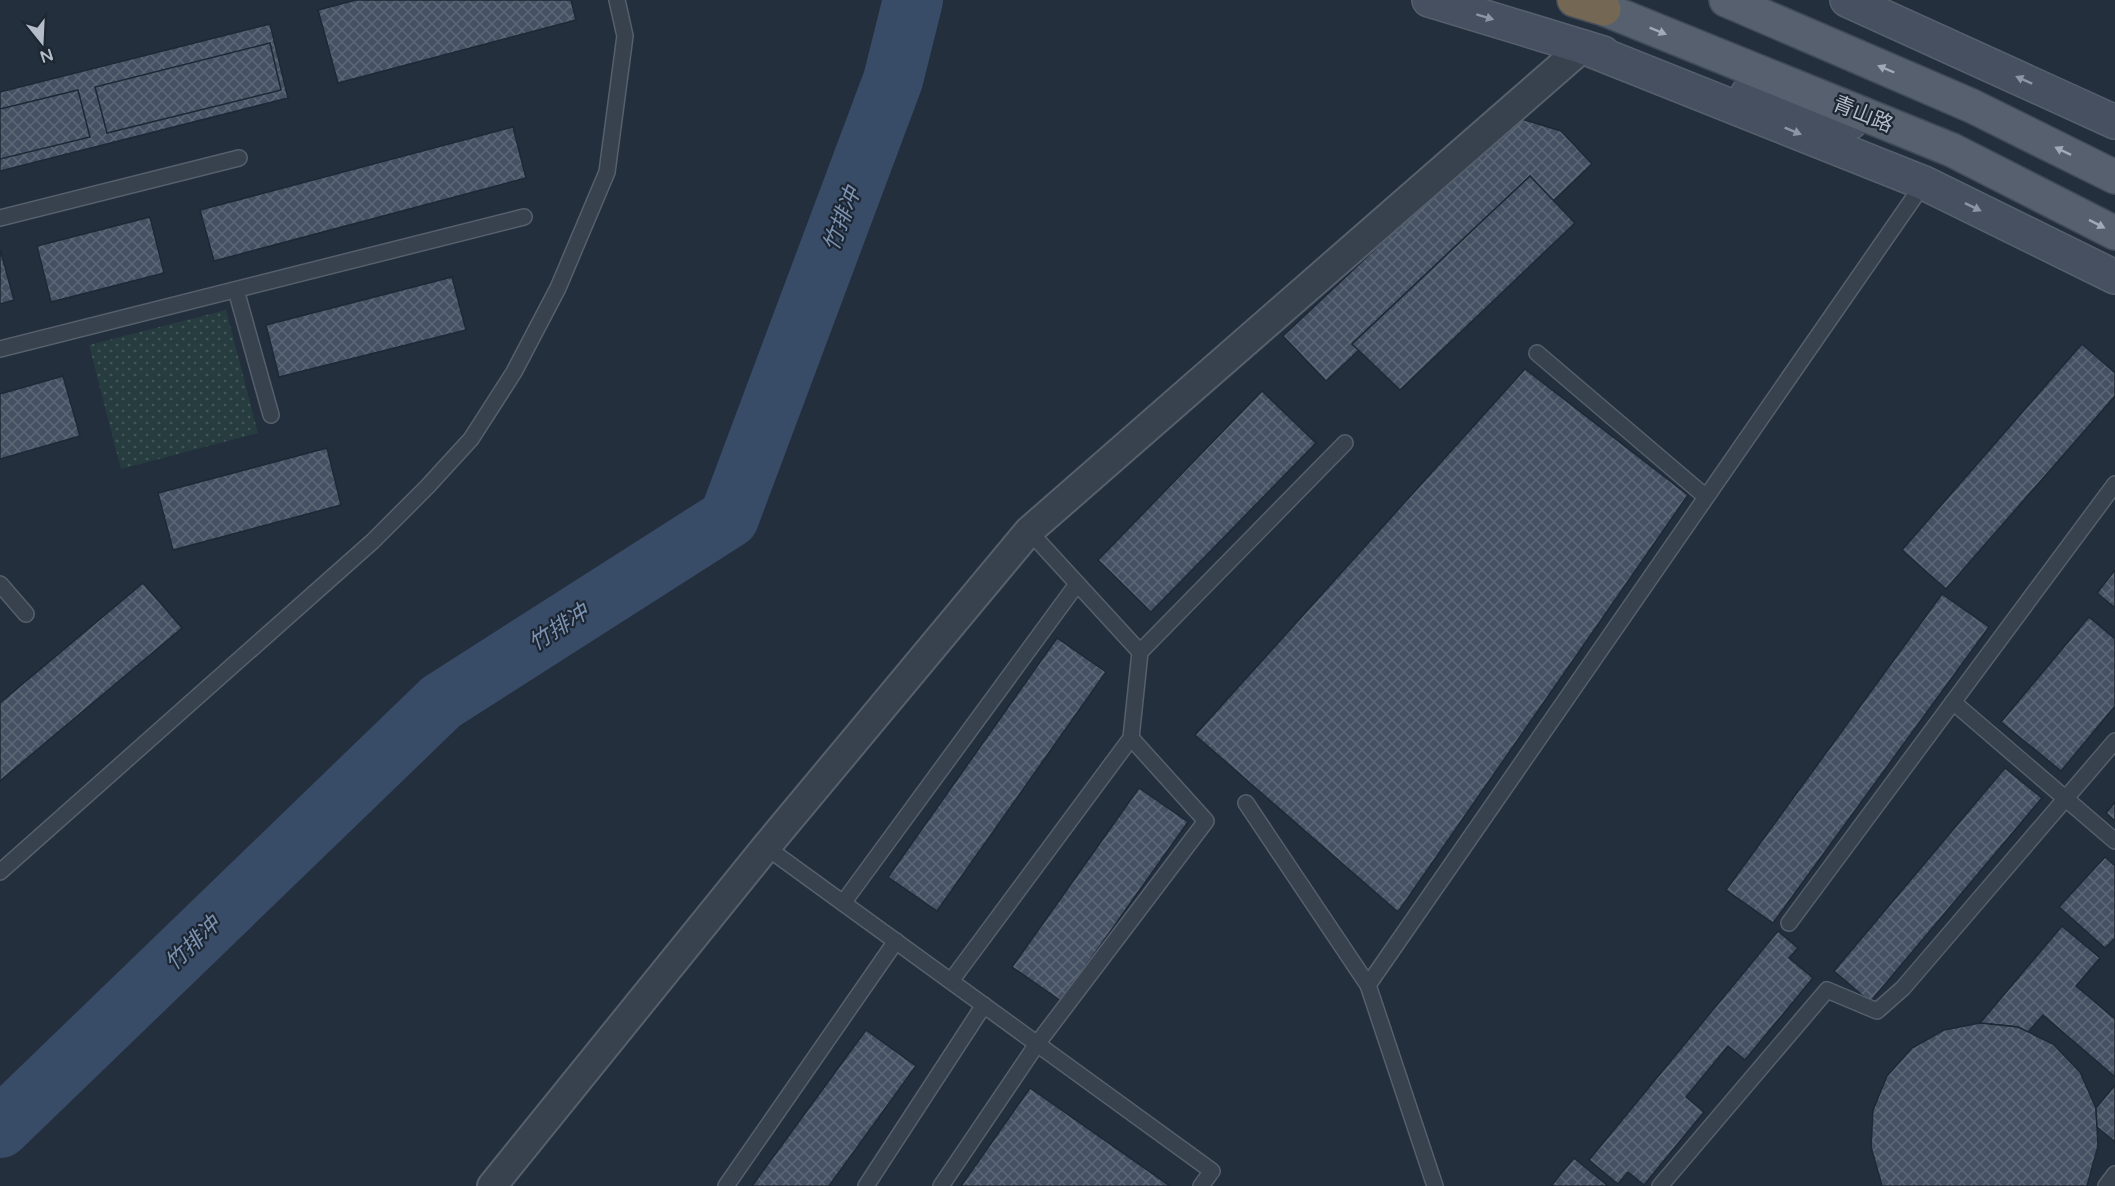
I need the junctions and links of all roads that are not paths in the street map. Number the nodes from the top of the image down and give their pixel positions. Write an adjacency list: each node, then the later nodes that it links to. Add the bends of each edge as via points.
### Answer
1 (617, 0): 35 (lane, via 625,36 607,172 558,288 514,372 471,439 373,541)
2 (1429, 0): 6 (street, one-way to 6)
3 (1726, 0): 10 (main road, one-way to 3, via 1972,106)
4 (1847, 0): 7 (street, one-way to 4)
5 (1589, 5): 8 (main road, 青山路, one-way to 8)
6 (1583, 47): 8 (street); 11 (street, one-way to 11); 23 (street)
7 (2115, 122)
8 (1952, 150): 14 (main road, 青山路, one-way to 14)
9 (239, 158): 12 (lane)
10 (2115, 177)
11 (1924, 183): 15 (street, one-way to 15); 22 (lane)
12 (0, 218)
13 (524, 218): 16 (lane)
14 (2115, 233)
15 (2115, 277)
16 (236, 290): 17 (lane); 19 (lane)
17 (0, 349)
18 (1538, 353): 22 (lane)
19 (271, 415)
20 (1345, 443): 27 (lane)
21 (2115, 484): 28 (lane)
22 (1706, 497): 40 (lane)
23 (1029, 531): 25 (lane); 34 (street)
24 (0, 584): 26 (lane)
25 (1077, 584): 27 (lane); 36 (lane)
26 (26, 614)
27 (1140, 652): 29 (lane)
28 (1953, 702): 31 (lane); 37 (lane)
29 (1131, 738): 39 (lane); 42 (lane, via 1206,821)
30 (2115, 741): 31 (lane)
31 (2066, 797): 33 (lane); 50 (lane, via 1903,988 1877,1011 1827,990)
32 (1246, 803): 40 (lane)
33 (2115, 841)
34 (766, 846): 36 (lane); 44 (street)
35 (0, 872)
36 (843, 903): 38 (lane)
37 (1789, 923)
38 (896, 941): 39 (lane); 45 (lane)
39 (951, 981): 41 (lane)
40 (1368, 985): 49 (lane)
41 (984, 1005): 42 (lane); 46 (lane)
42 (1037, 1044): 47 (lane); 48 (lane, via 1212,1171)
43 (2115, 1174): 51 (lane)
44 (492, 1186)
45 (726, 1186)
46 (866, 1186)
47 (941, 1186)
48 (1201, 1186)
49 (1436, 1186)
50 (1660, 1186)
51 (2106, 1186)

